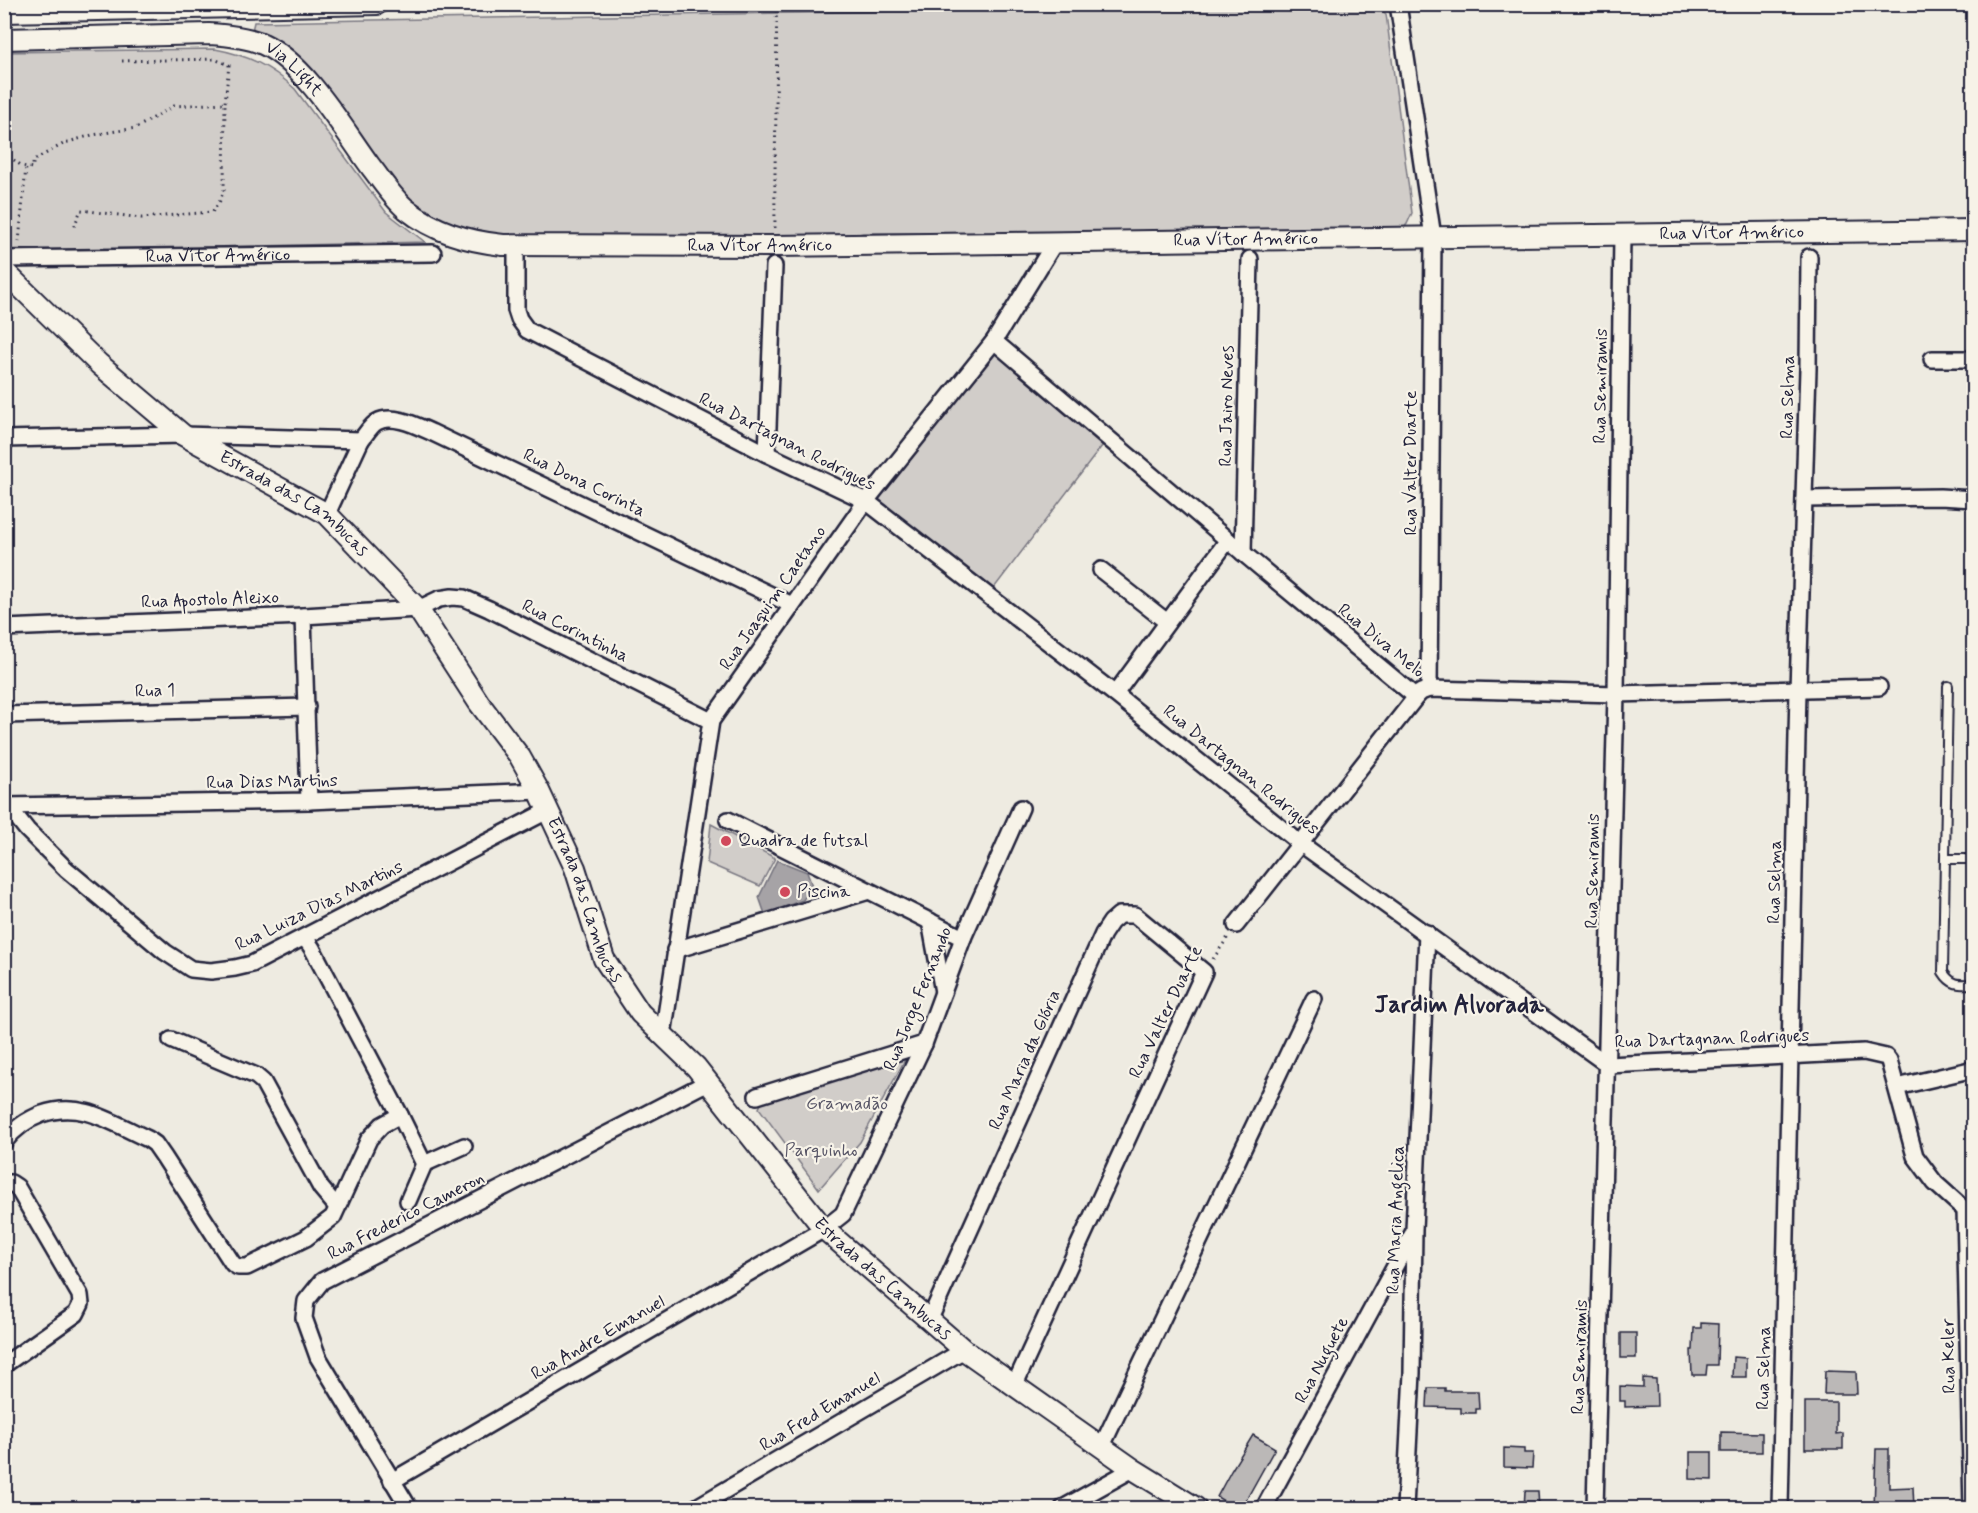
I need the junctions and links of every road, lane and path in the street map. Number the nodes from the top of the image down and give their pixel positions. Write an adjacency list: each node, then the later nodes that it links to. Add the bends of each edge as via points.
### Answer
1 (377, 4): 4 (street)
2 (776, 4): 17 (path)
3 (1398, 4): 13 (street, Rua Valter Duarte)
4 (4, 12)
5 (4, 39): 16 (street, Via Light, via 209,34 262,44 297,68 404,207 442,232)
6 (122, 61): 7 (path, via 214,59 229,64)
7 (225, 103): 9 (path, via 174,106 136,128 65,143 34,160 32,168); 10 (path, via 224,190 212,212 141,218 81,210)
8 (4, 153): 9 (path)
9 (26, 167): 14 (path)
10 (73, 229)
11 (1974, 230): 12 (street, Rua Vítor Américo)
12 (1622, 235): 13 (street, Rua Vítor Américo); 48 (street, Rua Semiramis)
13 (1432, 237): 15 (street, Rua Vítor Américo); 46 (street, Rua Valter Duarte)
14 (19, 242)
15 (1055, 242): 17 (street, Rua Vítor Américo); 24 (street, Rua Joaquim Caetano)
16 (516, 246): 17 (street, Rua Vítor Américo); 30 (street, Rua Dartagnan Rodrigues, via 516,310 527,330)
17 (775, 246)
18 (433, 253): 20 (street, Rua Vítor Américo)
19 (1809, 257): 32 (street, Rua Selma)
20 (4, 259)
21 (1250, 259): 36 (street, Rua Jairo Neves)
22 (774, 266): 30 (street)
23 (4, 271): 27 (street, Estrada das Cambucas, via 99,364)
24 (994, 341): 33 (street, Rua Joaquim Caetano); 35 (street, Rua Diva Melo)
25 (1932, 359): 26 (street)
26 (1974, 359)
27 (183, 435): 28 (street); 29 (street); 34 (street, Estrada das Cambucas)
28 (4, 439)
29 (361, 440): 34 (street, Rua Dona Corinta); 38 (street, Rua Dona Corinta, via 376,422 412,424)
30 (767, 454): 33 (street, Rua Dartagnan Rodrigues)
31 (1974, 498): 32 (street)
32 (1804, 499): 45 (street, Rua Selma)
33 (866, 501): 38 (street, Rua Joaquim Caetano); 47 (street, Rua Dartagnan Rodrigues)
34 (327, 514): 39 (street, Estrada das Cambucas)
35 (1228, 540): 36 (street, Rua Diva Melo); 41 (street)
36 (1243, 553): 46 (street, Rua Diva Melo)
37 (1101, 570): 41 (street)
38 (792, 605): 51 (street, Rua Joaquim Caetano)
39 (418, 609): 40 (street, Rua Apostolo Aleixo); 51 (street, Rua Corintinha, via 439,599 464,598); 52 (street, Estrada das Cambucas, via 479,703 520,757)
40 (303, 616): 42 (street, Rua Apostolo Aleixo); 49 (street)
41 (1167, 622): 47 (street)
42 (4, 628)
43 (1948, 686): 59 (lane)
44 (1879, 687): 45 (street, Rua Diva Melo)
45 (1798, 690): 48 (street, Rua Diva Melo); 75 (street, Rua Selma)
46 (1423, 693): 48 (street, Rua Diva Melo); 58 (street)
47 (1115, 694): 58 (street, Rua Dartagnan Rodrigues)
48 (1616, 694): 77 (street, Rua Semiramis)
49 (307, 707): 50 (street, Rua 1); 53 (street)
50 (4, 715)
51 (711, 721): 67 (street, Rua Joaquim Caetano)
52 (539, 791): 53 (street, Rua Dias Martins); 56 (street, Estrada das Cambucas)
53 (309, 801): 54 (street, Rua Dias Martins)
54 (6, 806): 65 (street, Rua Luiza Dias Martins, via 66,869 191,969 211,971 252,964)
55 (1021, 808): 66 (street, Rua Jorge Fernando)
56 (549, 810): 65 (street, Rua Luiza Dias Martins); 72 (street, Estrada das Cambucas, via 575,868 604,959 640,1013)
57 (728, 820): 61 (street)
58 (1301, 844): 63 (street); 64 (street, Rua Dartagnan Rodrigues)
59 (1946, 858): 60 (lane); 69 (lane, via 1943,972 1956,985)
60 (1974, 859)
61 (869, 891): 62 (street); 67 (street)
62 (930, 921): 66 (street); 70 (street)
63 (1236, 925): 68 (path, Rua Valter Duarte)
64 (1427, 933): 77 (street, Rua Dartagnan Rodrigues); 92 (street, Rua Maria Angelica)
65 (304, 938): 83 (street)
66 (963, 938): 70 (street, Rua Jorge Fernando)
67 (675, 950): 72 (street, Rua Joaquim Caetano)
68 (1204, 972): 93 (street, Rua Maria da Glória, via 1135,915 1119,915 1111,922); 96 (street, Rua Valter Duarte)
69 (1974, 984)
70 (943, 992): 74 (street, Rua Jorge Fernando)
71 (1314, 999): 97 (street)
72 (663, 1035): 80 (street, Estrada das Cambucas)
73 (171, 1040): 89 (street, via 263,1082 321,1188)
74 (924, 1044): 82 (street); 91 (street, Rua Jorge Fernando, via 843,1214)
75 (1791, 1057): 77 (street, Rua Dartagnan Rodrigues); 81 (street, Rua Dartagnan Rodrigues, via 1876,1053 1889,1061); 107 (street, Rua Selma)
76 (4, 1065): 79 (path)
77 (1608, 1065): 106 (street, Rua Semiramis)
78 (1974, 1069): 81 (street)
79 (4, 1080)
80 (708, 1082): 91 (street, Estrada das Cambucas); 99 (street, Rua Frederico Cameron, via 322,1281 306,1301 304,1318 318,1357)
81 (1897, 1087): 90 (street, Rua Dartagnan Rodrigues, via 1916,1156 1935,1183)
82 (757, 1096)
83 (400, 1115): 86 (street); 89 (street, via 382,1125 369,1139)
84 (4, 1142): 89 (street, via 32,1118 56,1110 76,1109 148,1139 238,1267 247,1267 306,1238 333,1217)
85 (464, 1146): 86 (street)
86 (424, 1164): 88 (street)
87 (4, 1183): 95 (street, via 16,1187 80,1295 81,1304 76,1314)
88 (408, 1201)
89 (337, 1207)
90 (1970, 1209): 108 (street, Rua Keler)
91 (824, 1229): 93 (street, Estrada das Cambucas); 99 (street, Rua Andre Emanuel)
92 (1414, 1230): 104 (street, Rua Nuguete); 105 (street, Rua Maria Angelica)
93 (929, 1321): 94 (street, Estrada das Cambucas)
94 (964, 1350): 96 (street, Estrada das Cambucas); 101 (street, Rua Fred Emanuel)
95 (4, 1365)
96 (1015, 1384): 97 (street, Estrada das Cambucas)
97 (1102, 1446): 98 (street, Estrada das Cambucas)
98 (1133, 1469): 102 (street); 103 (street, Estrada das Cambucas)
99 (392, 1481): 100 (street, Rua Frederico Cameron)
100 (409, 1509)
101 (695, 1509)
102 (1063, 1509)
103 (1196, 1509)
104 (1264, 1509)
105 (1405, 1509)
106 (1595, 1509)
107 (1780, 1509)
108 (1972, 1509)

